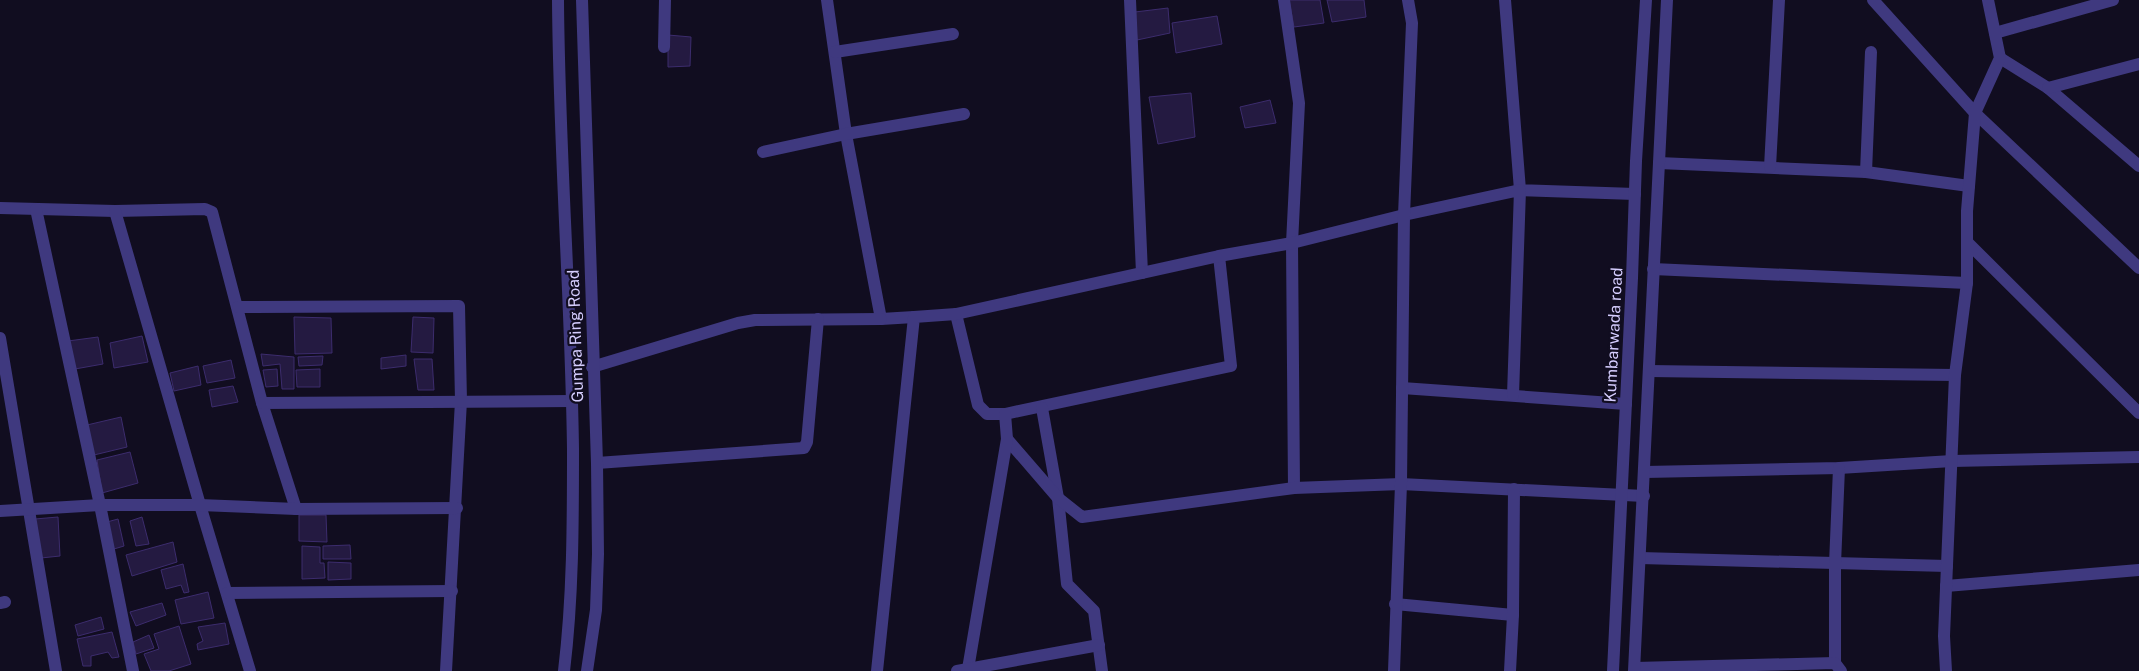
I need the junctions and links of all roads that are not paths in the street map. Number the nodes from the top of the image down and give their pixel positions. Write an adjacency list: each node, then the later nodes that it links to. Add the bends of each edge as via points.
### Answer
1 (558, 0): 57 (street, Gumpa Ring Road, via 558,74)
2 (582, 0): 51 (street, Gumpa Ring Road)
3 (664, 0): 17 (street)
4 (826, 0): 18 (street)
5 (1130, 0): 43 (street)
6 (1284, 0): 39 (street, via 1299,103)
7 (1408, 0): 37 (street, via 1412,23)
8 (1505, 0): 32 (street)
9 (1646, 0): 33 (street, Kumbarwada road)
10 (1667, 0): 27 (street)
11 (1779, 0): 29 (street)
12 (1873, 0): 23 (street)
13 (1988, 0): 15 (street)
14 (2113, 0): 15 (street)
15 (1995, 33): 20 (street)
16 (953, 34): 18 (street)
17 (664, 47)
18 (835, 52): 25 (street)
19 (1871, 52): 30 (street)
20 (2000, 58): 22 (street); 23 (street)
21 (2139, 64): 22 (street)
22 (2048, 88): 28 (street)
23 (1975, 113): 31 (street); 41 (street)
24 (964, 114): 25 (street)
25 (846, 134): 26 (street); 48 (street)
26 (763, 152)
27 (1659, 164): 29 (street); 42 (street)
28 (2139, 166)
29 (1770, 167): 30 (street)
30 (1866, 172): 31 (street)
31 (1969, 186): 38 (street)
32 (1520, 190): 33 (street); 37 (street); 55 (street)
33 (1635, 194): 59 (street, Kumbarwada road)
34 (0, 208): 35 (street)
35 (36, 209): 36 (street); 75 (street)
36 (115, 211): 45 (street, via 209,209 214,216); 76 (street)
37 (1404, 215): 39 (street); 54 (street)
38 (1967, 242): 44 (street); 61 (street)
39 (1292, 243): 40 (street); 70 (street)
40 (1219, 256): 43 (street); 60 (street, via 1231,366)
41 (2139, 268)
42 (1653, 269): 44 (street); 52 (street)
43 (1142, 273): 46 (street)
44 (1967, 283): 53 (street)
45 (238, 307): 56 (street, via 458,306); 58 (street)
46 (956, 314): 47 (street); 62 (street, via 978,405 987,414)
47 (914, 317): 48 (street); 100 (street)
48 (881, 319): 49 (street)
49 (818, 320): 51 (street, via 755,320 730,325); 66 (street, via 804,448)
50 (1, 346): 79 (street)
51 (592, 367): 66 (street, Gumpa Ring Road)
52 (1649, 371): 53 (street); 68 (street)
53 (1955, 375): 65 (street)
54 (1402, 388): 55 (street); 69 (street)
55 (1513, 395): 59 (street)
56 (461, 401): 57 (street); 58 (street); 77 (street)
57 (572, 401): 98 (street, Gumpa Ring Road, via 573,565)
58 (262, 403): 78 (street)
59 (1626, 404): 72 (street, Kumbarwada road)
60 (1042, 408): 62 (street); 74 (street)
61 (2139, 413)
62 (1005, 414): 63 (street)
63 (1007, 439): 74 (street); 92 (street)
64 (2139, 457): 65 (street)
65 (1952, 461): 67 (street); 83 (street)
66 (597, 463): 99 (street, Gumpa Ring Road, via 598,582)
67 (1839, 468): 68 (street); 82 (street)
68 (1645, 472): 73 (street)
69 (1401, 484): 70 (street); 71 (street); 88 (street)
70 (1294, 488): 74 (street, via 1085,518)
71 (1514, 489): 72 (street); 89 (street)
72 (1621, 496): 73 (street); 104 (street, Kumbarwada road)
73 (1644, 496): 81 (street)
74 (1058, 498): 90 (street, via 1067,584 1094,611)
75 (100, 505): 76 (street); 79 (street); 95 (street)
76 (200, 505): 78 (street); 87 (street)
77 (456, 508): 78 (street); 86 (street)
78 (296, 509)
79 (28, 510): 80 (street); 94 (street)
80 (0, 511)
81 (1640, 558): 82 (street); 93 (street)
82 (1835, 564): 83 (street); 91 (street)
83 (1947, 566): 85 (street)
84 (2139, 570): 85 (street)
85 (1946, 586): 105 (street)
86 (452, 591): 87 (street); 97 (street)
87 (227, 593): 96 (street)
88 (1395, 604): 89 (street); 102 (street)
89 (1513, 615): 103 (street)
90 (1099, 645): 92 (street); 101 (street)
91 (1838, 667): 93 (street)
92 (962, 670)
93 (1634, 670)
94 (56, 671)
95 (133, 671)
96 (250, 671)
97 (446, 671)
98 (564, 671)
99 (587, 671)
100 (877, 671)
101 (1102, 671)
102 (1394, 671)
103 (1510, 671)
104 (1613, 671)
105 (1946, 671)

